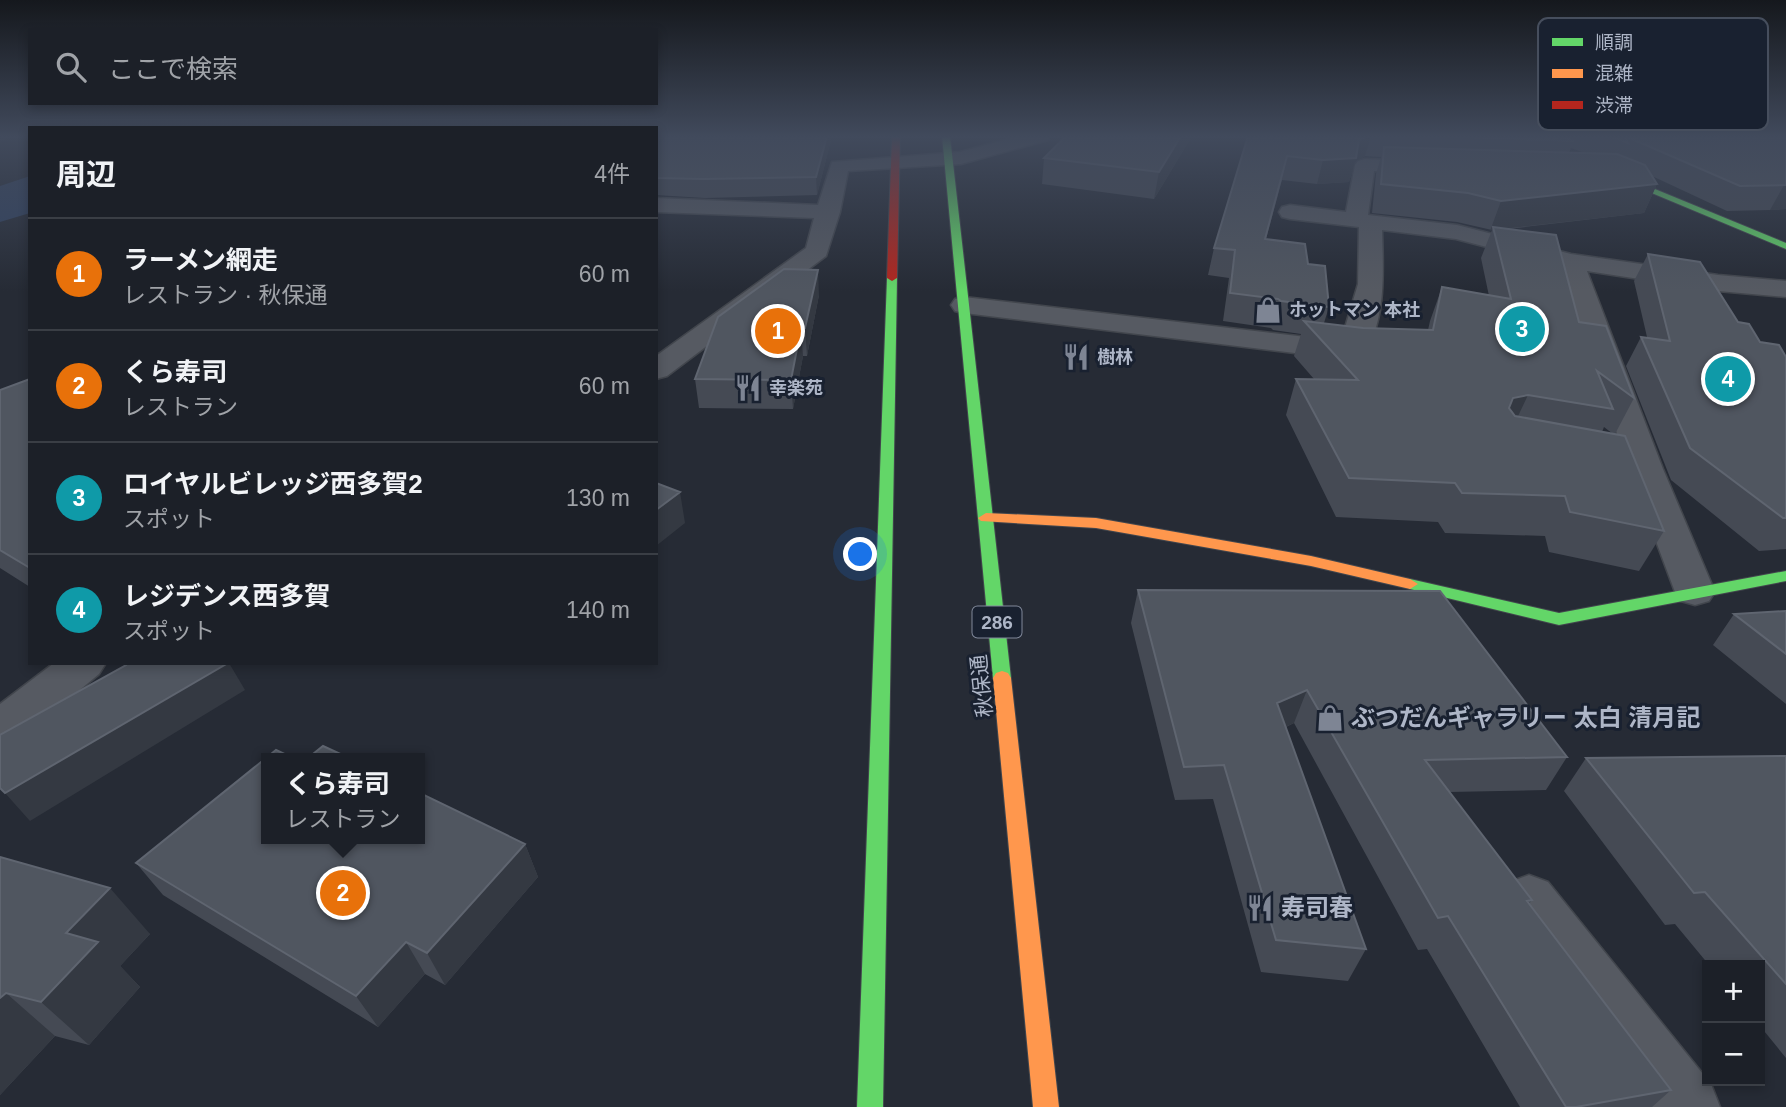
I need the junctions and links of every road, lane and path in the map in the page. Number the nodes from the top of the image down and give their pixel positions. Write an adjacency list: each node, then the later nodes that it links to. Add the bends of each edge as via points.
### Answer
1 (834, 188): 7 (street)
2 (894, 188): 23 (main road)
3 (951, 188): 13 (main road, 秋保通 / 286)
4 (1364, 188): 9 (street)
5 (1641, 188): 10 (main road)
6 (658, 205): 7 (street)
7 (829, 212): 14 (street, via 817,251)
8 (1290, 212): 9 (street)
9 (1363, 221): 11 (street, via 1457,232); 13 (street, via 1371,284 1352,351)
10 (1786, 246)
11 (1571, 261): 12 (street); 16 (street)
12 (1786, 289)
13 (964, 305): 17 (main road, 秋保通 / 286)
14 (658, 369)
15 (1605, 461): 16 (street)
16 (1646, 469): 19 (street)
17 (985, 518): 19 (main road, via 1096,523 1311,561 1559,619); 24 (main road, 秋保通 / 286)
18 (1786, 576): 19 (main road)
19 (1695, 592)
20 (81, 665): 21 (street)
21 (0, 729)
22 (1529, 900): 25 (street)
23 (870, 1107)
24 (1046, 1107)
25 (1688, 1107)

